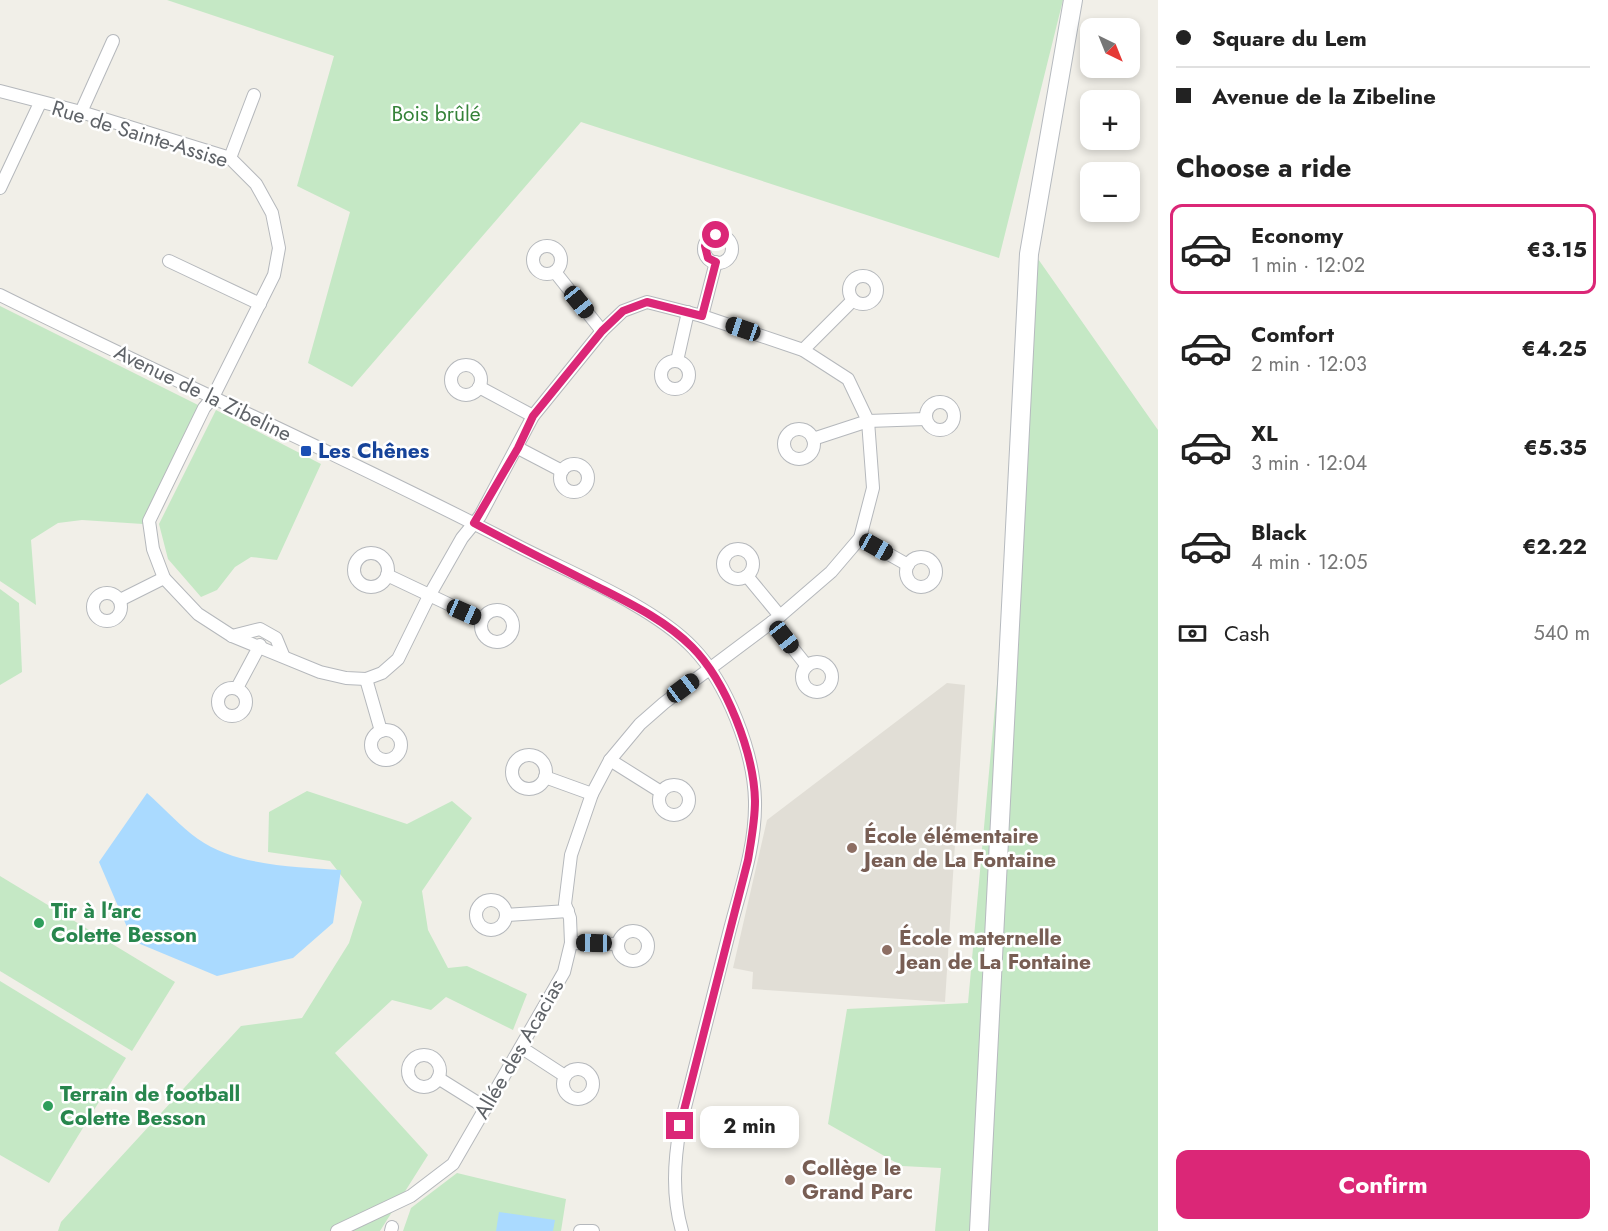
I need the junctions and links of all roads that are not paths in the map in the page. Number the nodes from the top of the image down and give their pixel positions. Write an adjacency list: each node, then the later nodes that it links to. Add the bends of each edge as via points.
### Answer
1 (1072, 0): 62 (main road, via 1029,254)
2 (113, 41): 6 (street)
3 (0, 91): 5 (street, Rue de Sainte-Assise)
4 (254, 95): 7 (street)
5 (39, 103): 6 (street, Rue de Sainte-Assise); 8 (street)
6 (81, 112): 7 (street, Rue de Sainte-Assise)
7 (230, 158): 14 (street, Rue de Sainte-Assise, via 256,184 272,213 279,248 274,275)
8 (0, 188)
9 (169, 261): 14 (street)
10 (716, 262): 16 (street)
11 (555, 272): 17 (street)
12 (0, 295): 21 (street, Avenue de la Zibeline)
13 (853, 300): 18 (street)
14 (260, 304): 21 (street, Rue de Sainte-Assise)
15 (688, 312): 16 (street); 17 (street, via 647,302 623,311); 19 (street)
16 (702, 316): 18 (street)
17 (602, 331): 22 (street)
18 (803, 350): 24 (street, via 848,379)
19 (677, 361)
20 (478, 387): 22 (street)
21 (213, 397): 28 (street, Avenue de la Zibeline); 33 (street, Rue de Sainte-Assise, via 149,521 153,549)
22 (533, 416): 26 (street)
23 (926, 419): 24 (street)
24 (868, 421): 25 (street); 29 (street, via 873,488)
25 (813, 439)
26 (518, 448): 27 (street); 28 (street)
27 (562, 471)
28 (474, 523): 34 (street); 42 (street, Avenue de la Zibeline, via 646,612 693,648)
29 (861, 538): 30 (street); 36 (street, Allée des Acacias, via 831,572)
30 (908, 565)
31 (387, 575): 34 (street)
32 (747, 576): 36 (street)
33 (164, 578): 35 (street); 38 (street, via 198,615)
34 (429, 596): 37 (street); 43 (street, via 398,659 382,673)
35 (120, 600)
36 (776, 619): 41 (street); 42 (street, Allée des Acacias)
37 (482, 620)
38 (232, 636): 39 (street); 40 (street, via 260,628 276,638)
39 (260, 645): 40 (street); 44 (street)
40 (283, 655): 43 (street, via 320,672)
41 (807, 666)
42 (710, 669): 46 (street, Allée des Acacias, via 640,724); 61 (street, Avenue de la Zibeline, via 737,721 755,800 748,860 680,1126 675,1183)
43 (366, 679): 45 (street)
44 (237, 688)
45 (381, 731)
46 (610, 760): 48 (street); 49 (street, Allée des Acacias)
47 (545, 777): 49 (street)
48 (661, 792)
49 (592, 794): 50 (street, Allée des Acacias, via 571,855 565,904)
50 (568, 911): 51 (street); 52 (street, Allée des Acacias)
51 (506, 915)
52 (571, 943): 53 (street); 54 (street, Allée des Acacias, via 560,980)
53 (618, 944)
54 (522, 1048): 55 (street); 57 (street, Allée des Acacias)
55 (566, 1076)
56 (438, 1078): 57 (street)
57 (486, 1108): 58 (street, Allée des Acacias, via 453,1164 411,1196)
58 (337, 1231)
59 (580, 1231): 60 (street)
60 (593, 1231)
61 (682, 1231)
62 (979, 1231)

